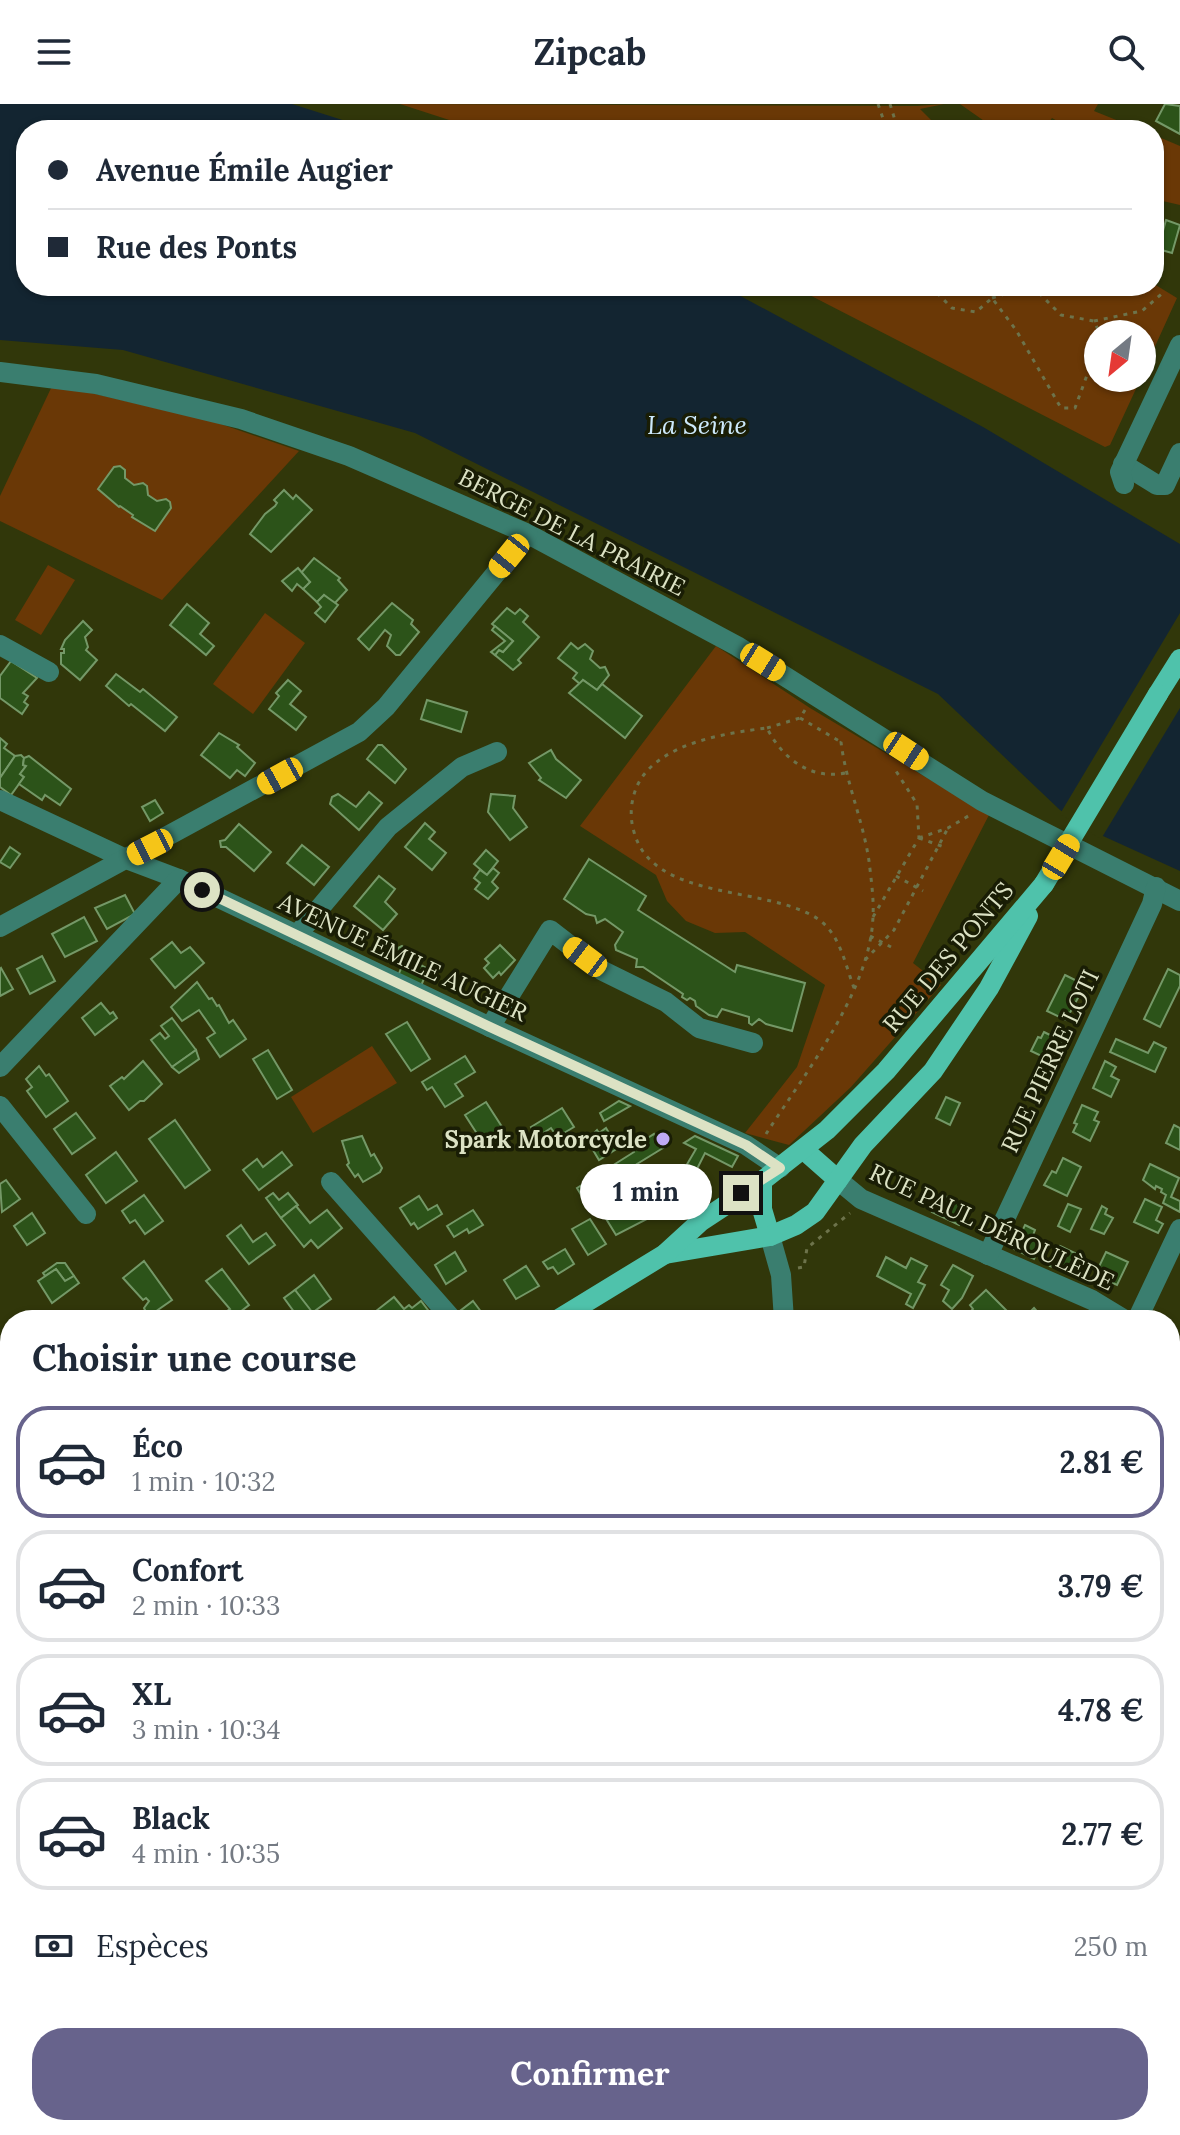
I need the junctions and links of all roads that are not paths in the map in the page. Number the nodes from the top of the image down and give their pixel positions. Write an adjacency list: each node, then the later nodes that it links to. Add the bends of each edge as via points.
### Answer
1 (1180, 345): 3 (street, via 1123,474 1165,485)
2 (0, 372): 4 (street, BERGE DE LA PRAIRIE, via 96,384 241,419 349,456)
3 (1180, 453)
4 (528, 534): 10 (street, via 380,714 359,732); 13 (street, BERGE DE LA PRAIRIE, via 737,646 982,801)
5 (0, 645): 7 (street)
6 (1180, 659): 12 (main road, bridge)
7 (49, 672)
8 (497, 752): 16 (street, via 462,767 388,827)
9 (0, 800): 10 (street, AVENUE ÉMILE AUGIER)
10 (126, 859): 11 (street, AVENUE ÉMILE AUGIER); 15 (street)
11 (179, 879): 16 (street, AVENUE ÉMILE AUGIER); 19 (street)
12 (1044, 884): 21 (main road, RUE DES PONTS, via 886,1071); 23 (main road, RUE DES PONTS, via 989,988 941,1059)
13 (1156, 887): 14 (street, BERGE DE LA PRAIRIE); 30 (street, RUE PIERRE LOTI)
14 (1180, 901)
15 (0, 927)
16 (297, 935): 17 (street, AVENUE ÉMILE AUGIER)
17 (490, 1027): 18 (street, via 550,930 603,971 666,1002 699,1028); 22 (street, AVENUE ÉMILE AUGIER, via 746,1145)
18 (753, 1043)
19 (1, 1065)
20 (0, 1106): 26 (street)
21 (804, 1150): 22 (main road, RUE DES PONTS); 23 (main road)
22 (780, 1168): 24 (main road, RUE DES PONTS)
23 (838, 1180): 28 (main road, RUE DES PONTS, via 815,1212); 30 (street, RUE PAUL DÉROULÈDE, via 861,1199)
24 (762, 1181): 28 (main road, via 762,1209); 29 (main road, via 700,1222)
25 (331, 1182): 31 (street)
26 (86, 1214)
27 (1180, 1229): 35 (street)
28 (770, 1236): 29 (main road); 33 (street)
29 (665, 1254): 32 (main road)
30 (988, 1255): 34 (street, RUE PAUL DÉROULÈDE)
31 (444, 1310)
32 (573, 1310)
33 (783, 1310)
34 (1108, 1310)
35 (1142, 1310)

